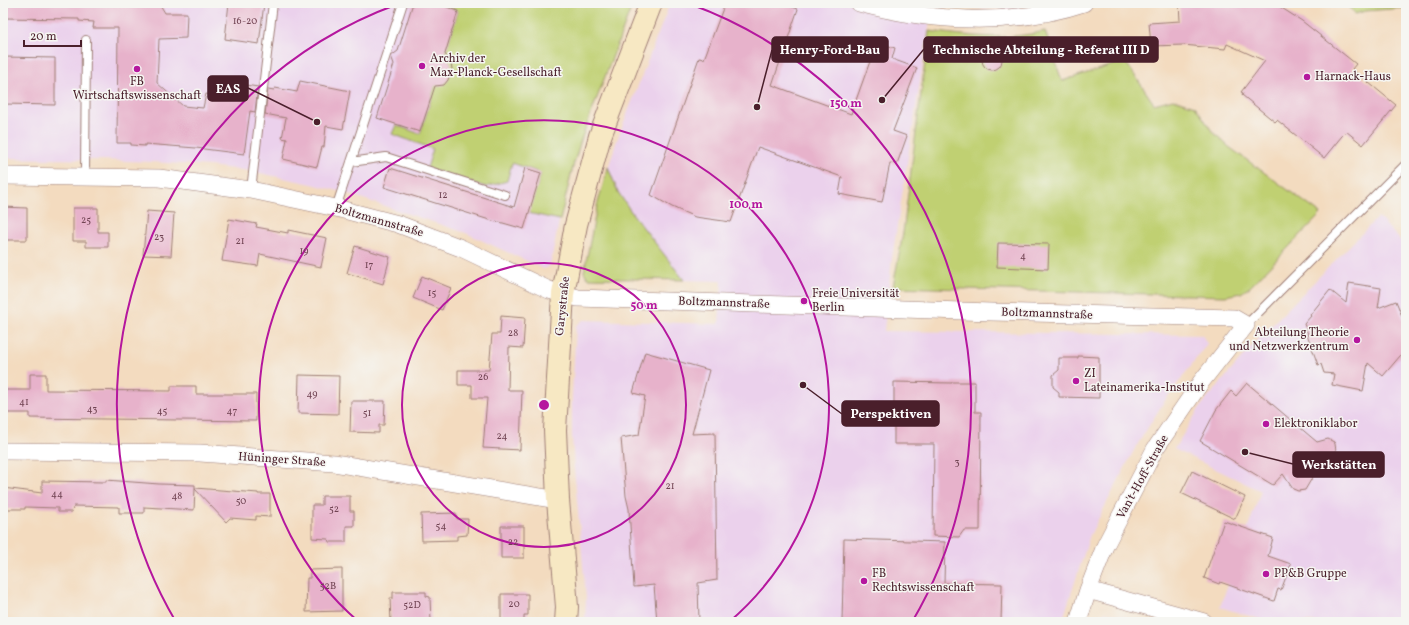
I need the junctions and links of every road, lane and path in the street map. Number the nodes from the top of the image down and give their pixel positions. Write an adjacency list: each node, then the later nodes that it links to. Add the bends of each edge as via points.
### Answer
1 (273, 3): 11 (lane)
2 (403, 3): 7 (lane)
3 (651, 3): 14 (street, Garystraße, via 600,136 576,225)
4 (859, 3): 5 (street, via 927,16 972,19 1018,18)
5 (1084, 3)
6 (86, 40): 10 (lane)
7 (351, 162): 12 (lane, via 386,157); 13 (lane)
8 (1406, 164): 15 (lane)
9 (3, 176): 10 (street, Boltzmannstraße)
10 (85, 177): 11 (street, Boltzmannstraße, via 159,178)
11 (251, 190): 13 (street, Boltzmannstraße)
12 (505, 195)
13 (336, 208): 14 (street, Boltzmannstraße, via 398,224 461,248 549,290)
14 (563, 294): 15 (street, Boltzmannstraße, via 578,298 768,305 1218,317 1234,318); 17 (street, Garystraße, via 555,430)
15 (1246, 325): 18 (street, Van't-Hoff-Straße, via 1201,382 1155,449 1105,546)
16 (3, 451): 17 (street, Hüninger Straße, via 200,453 334,463)
17 (558, 500): 19 (street, Garystraße)
18 (1088, 590): 20 (street, Van't-Hoff-Straße); 21 (street)
19 (566, 622)
20 (1078, 622)
21 (1204, 622)

